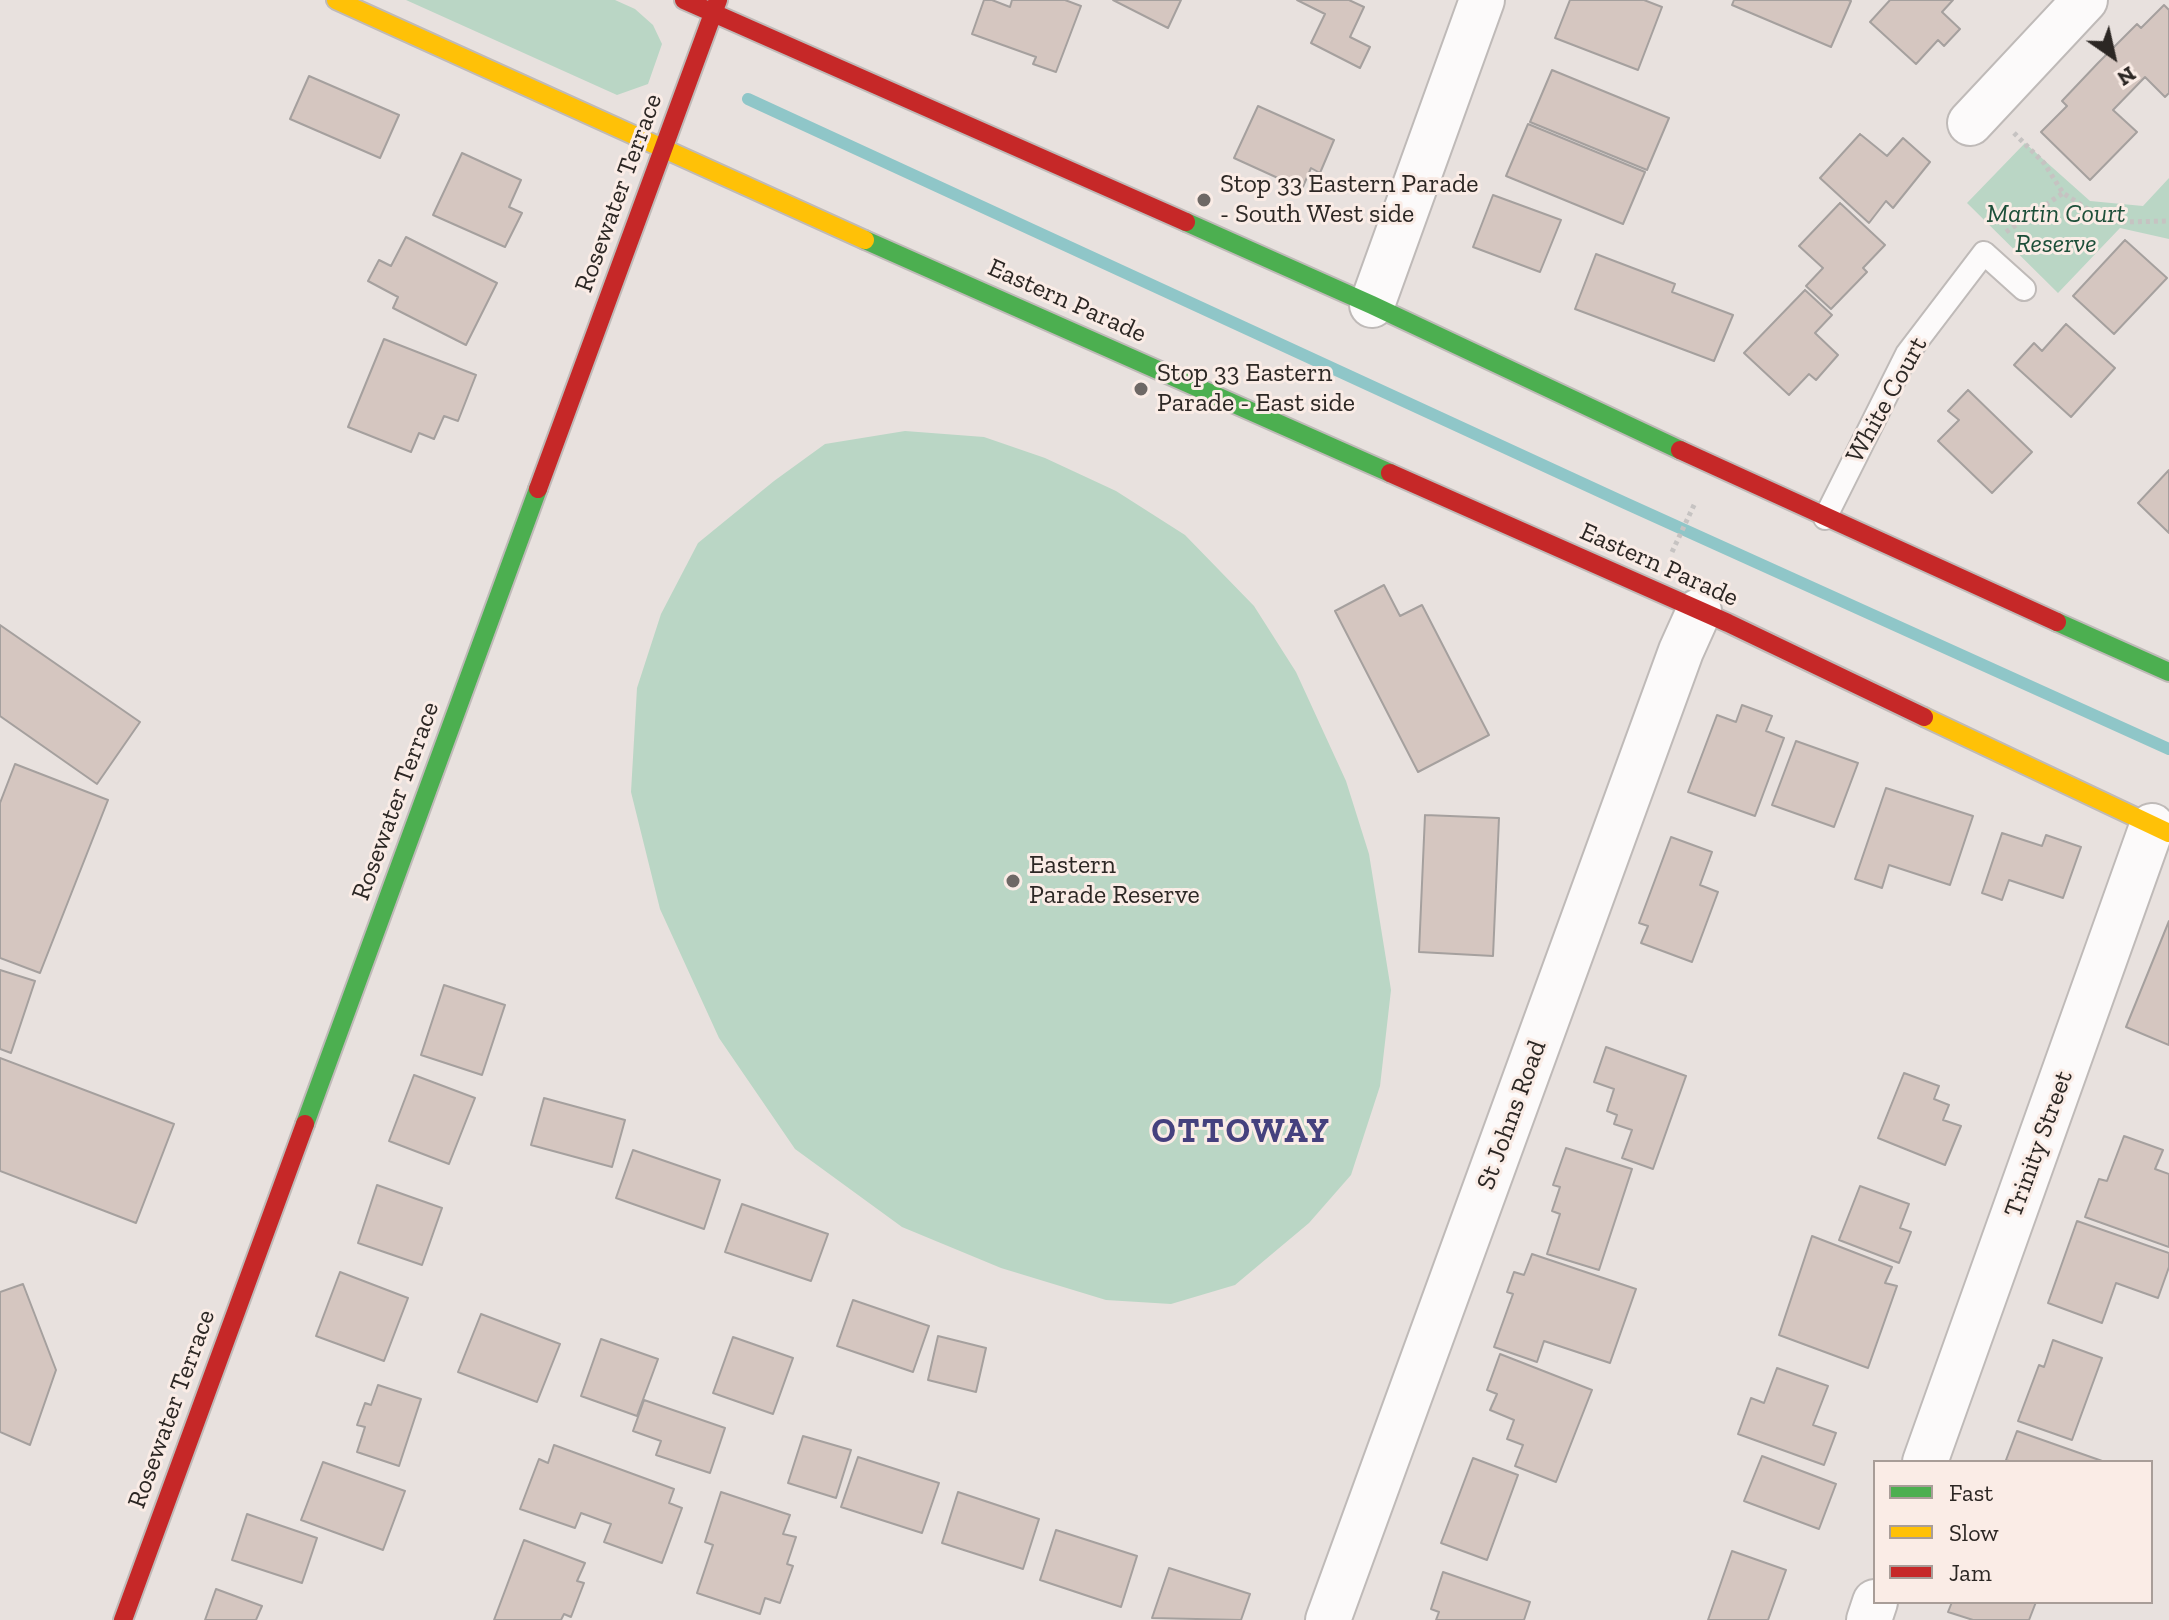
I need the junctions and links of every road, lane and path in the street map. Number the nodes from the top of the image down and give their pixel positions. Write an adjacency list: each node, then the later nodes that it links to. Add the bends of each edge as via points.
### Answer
1 (336, 0): 7 (main road, Eastern Parade)
2 (684, 0): 5 (main road)
3 (1482, 0): 12 (street)
4 (2085, 0): 6 (street)
5 (716, 7): 7 (main road, Rosewater Terrace); 12 (main road)
6 (1988, 124): 8 (path, via 2044,163)
7 (663, 150): 16 (main road, Eastern Parade); 20 (main road, Rosewater Terrace)
8 (2063, 193): 9 (path, via 2122,222); 10 (path)
9 (2169, 221)
10 (2006, 232)
11 (2024, 289): 14 (lane, White Court, via 1984,253 1907,354)
12 (1372, 305): 14 (main road)
13 (1690, 512): 15 (path)
14 (1825, 518): 17 (main road)
15 (1675, 546)
16 (1699, 611): 18 (main road, Eastern Parade); 21 (street, St Johns Road)
17 (2169, 672)
18 (2161, 829): 19 (street, Trinity Street)
19 (1926, 1460)
20 (123, 1620)
21 (1328, 1620)

